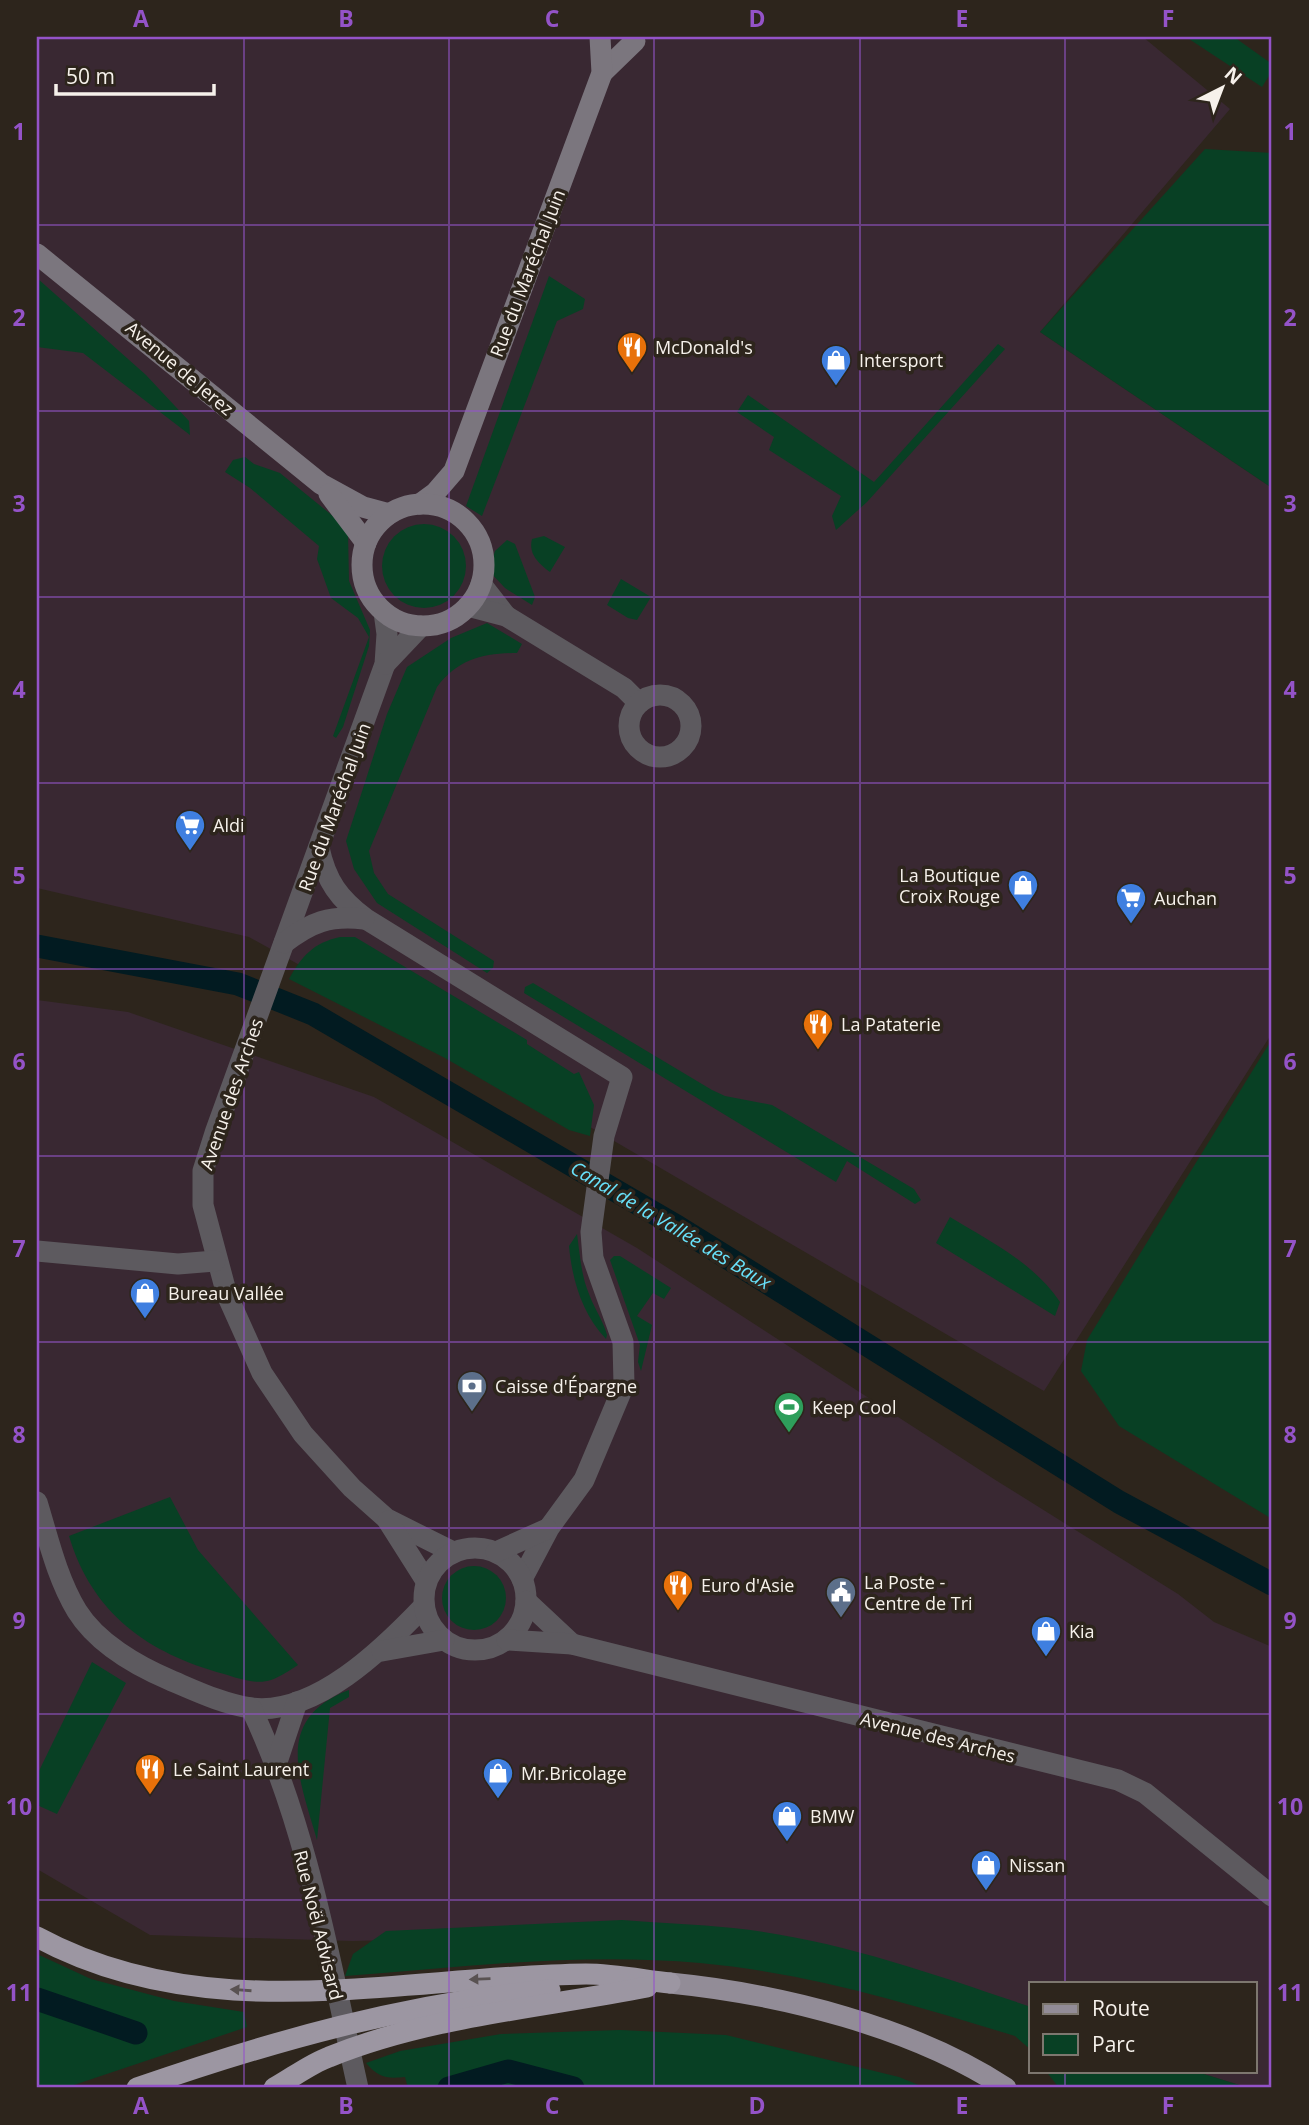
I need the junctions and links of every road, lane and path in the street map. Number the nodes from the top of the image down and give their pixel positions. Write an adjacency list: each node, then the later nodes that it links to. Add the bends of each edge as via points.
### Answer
1 (600, 37): 4 (main road, Rue du Maréchal Juin)
2 (611, 37): 3 (main road)
3 (642, 39): 4 (main road, Rue du Maréchal Juin)
4 (602, 73): 6 (main road, Rue du Maréchal Juin)
5 (37, 254): 7 (main road, Avenue de Jerez)
6 (453, 474): 8 (main road, Rue du Maréchal Juin); 9 (main road, Rue du Maréchal Juin)
7 (321, 484): 10 (main road, Avenue de Jerez, via 363,508); 11 (main road, Avenue de Jerez)
8 (421, 504): 9 (main road); 10 (main road)
9 (454, 512): 12 (main road, via 479,542)
10 (389, 514): 11 (main road, via 375,526)
11 (366, 543): 14 (main road, via 364,580)
12 (481, 584): 13 (main road); 15 (street)
13 (468, 606): 15 (street); 16 (main road, via 447,621)
14 (384, 611): 16 (main road, via 401,622); 17 (street, Rue du Maréchal Juin)
15 (506, 616): 18 (street, via 624,688)
16 (421, 626): 17 (street, Rue du Maréchal Juin)
17 (385, 664): 19 (street, Rue du Maréchal Juin)
18 (639, 703)
19 (319, 848): 20 (street, via 329,883); 21 (street, Rue du Maréchal Juin)
20 (366, 919): 21 (street, via 324,919 304,927); 26 (street, via 622,1077 604,1136 591,1232 593,1258 623,1342 624,1385 584,1480)
21 (282, 946): 23 (street, Avenue des Arches, via 203,1171 203,1205)
22 (37, 1251): 23 (street, via 178,1264)
23 (215, 1261): 25 (street, Avenue des Arches, via 239,1328 268,1382 303,1434)
24 (37, 1502): 38 (street, via 59,1572 78,1613 106,1642 151,1672 220,1701)
25 (387, 1519): 27 (street, Avenue des Arches); 30 (street, Avenue des Arches)
26 (548, 1528): 28 (street); 29 (street)
27 (453, 1552): 28 (street, via 482,1548); 30 (street, via 441,1559)
28 (496, 1552): 29 (street, via 508,1559)
29 (523, 1579): 31 (street)
30 (426, 1581): 32 (street)
31 (526, 1601): 34 (street, via 520,1622); 35 (street, Avenue des Arches)
32 (424, 1606): 33 (street, via 434,1631); 36 (street)
33 (444, 1640): 34 (street, via 475,1650); 36 (street)
34 (507, 1640): 35 (street, Avenue des Arches)
35 (572, 1644): 40 (street, Avenue des Arches, via 1118,1780 1144,1793)
36 (382, 1651): 37 (street)
37 (297, 1702): 38 (street, via 279,1708); 39 (street)
38 (251, 1708): 39 (street, Rue Noël Advisard)
39 (277, 1762): 45 (street, Rue Noël Advisard)
40 (1272, 1896)
41 (37, 1937): 42 (highway, one-way to 41, via 588,1974 309,1991 192,1987 133,1977 76,1958)
42 (670, 1983): 43 (highway, via 523,1992 384,2014); 44 (highway, via 470,2017 389,2036 327,2057); 46 (main road, via 841,2017 905,2038)
43 (137, 2088)
44 (274, 2088)
45 (358, 2088)
46 (1006, 2088)

